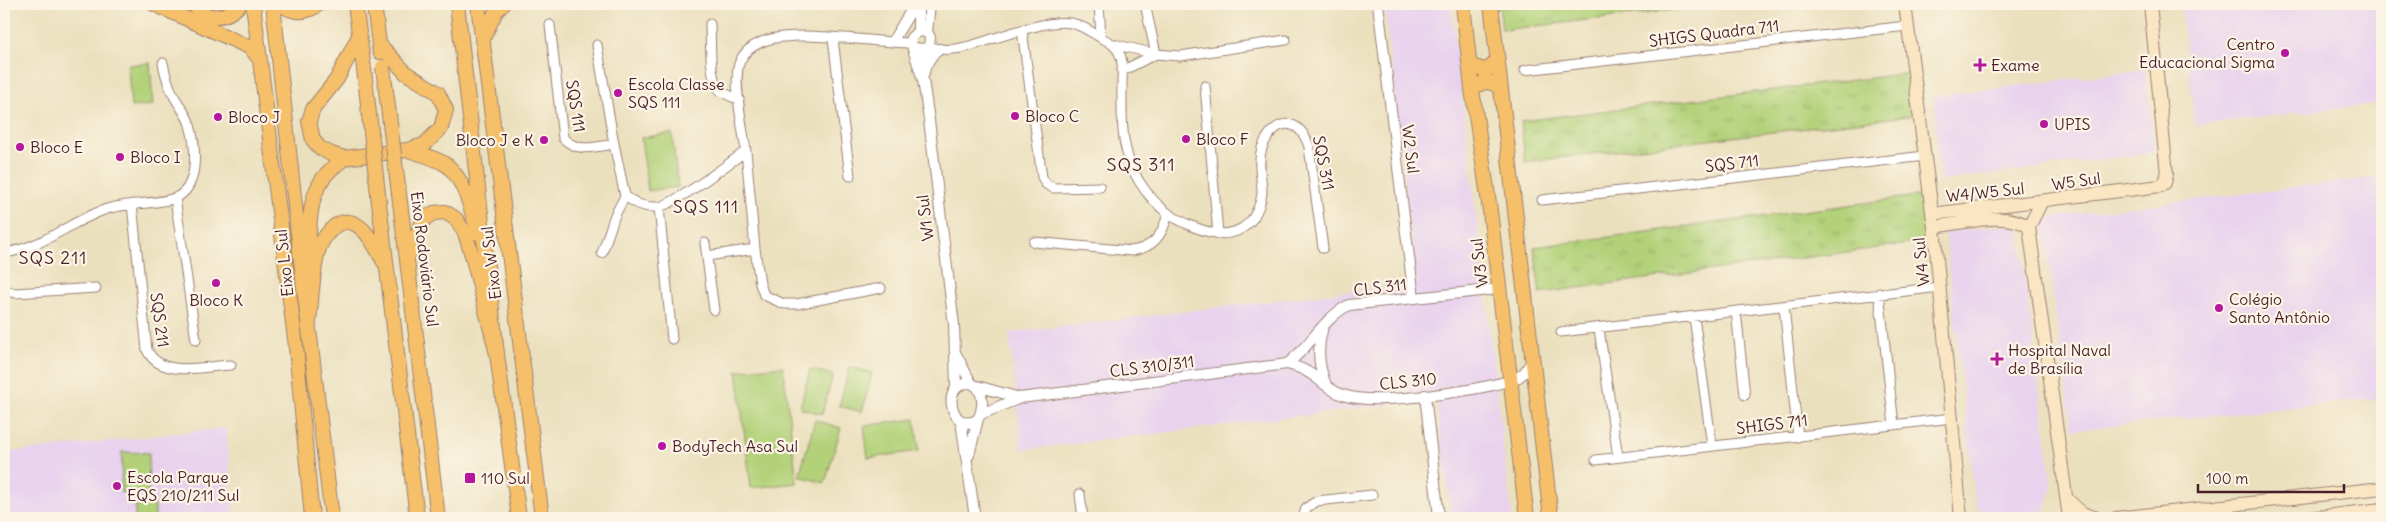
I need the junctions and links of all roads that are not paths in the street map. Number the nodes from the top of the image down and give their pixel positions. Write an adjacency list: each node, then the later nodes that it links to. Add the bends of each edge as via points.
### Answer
1 (154, 4): 39 (main road, via 251,48)
2 (193, 4): 3 (main road, via 201,12 223,17)
3 (240, 4)
4 (253, 4): 39 (main road, Eixo L Sul)
5 (273, 4): 81 (main road, Eixo L Sul)
6 (280, 4): 7 (main road, via 297,12)
7 (319, 4)
8 (355, 4): 26 (main road)
9 (374, 4): 34 (main road, Eixo Rodoviário Sul)
10 (457, 4): 77 (main road, Eixo W Sul)
11 (478, 4): 30 (main road, Eixo W Sul)
12 (503, 4): 30 (main road, via 496,11)
13 (916, 4): 27 (street); 31 (street, W1 Sul)
14 (930, 4): 31 (street, W1 Sul)
15 (1099, 4): 28 (street)
16 (1145, 4): 38 (street)
17 (1378, 4): 86 (street, W2 Sul)
18 (1463, 4): 43 (main road, W3 Sul)
19 (1491, 4): 40 (main road)
20 (1905, 4): 24 (main road, W4 Sul)
21 (2150, 4): 61 (main road, W5 Sul, via 2167,174 2165,183)
22 (710, 24): 50 (street, via 713,77 719,88)
23 (550, 26): 51 (street, SQS 111, via 563,138 577,148)
24 (1907, 26): 44 (street, SHIGS Quadra 711); 54 (main road, W4 Sul)
25 (1022, 30): 28 (street, via 1070,23); 37 (street, via 960,49); 57 (street, via 1042,177 1052,188)
26 (359, 36): 55 (main road, via 337,79 313,109 308,121 313,140 320,148); 78 (main road, bridge)
27 (895, 37): 31 (street); 33 (street)
28 (1101, 38): 35 (street)
29 (833, 39): 33 (street); 50 (street, via 794,37 756,44 738,65); 56 (street)
30 (482, 40): 128 (main road, Eixo W Sul)
31 (921, 40): 33 (street); 37 (street); 42 (street, W1 Sul); 46 (street, W1 Sul)
32 (1286, 40): 38 (street, via 1180,56)
33 (878, 42)
34 (378, 44): 52 (main road, via 406,73 438,92 446,110 434,138); 76 (main road, Eixo Rodoviário Sul, bridge)
35 (1113, 44): 38 (street); 45 (street, via 1122,60)
36 (597, 45): 51 (street, SQS 111)
37 (944, 49): 42 (street, via 933,54)
38 (1156, 54): 45 (street)
39 (262, 62): 123 (main road, Eixo L Sul, via 296,347)
40 (1496, 62): 43 (main road, via 1484,70); 48 (main road)
41 (162, 63): 59 (street, via 168,84 190,125 193,141 192,178)
42 (926, 65): 46 (street, W1 Sul)
43 (1470, 65): 49 (main road, W3 Sul)
44 (1525, 70)
45 (1122, 71): 64 (street, via 1125,146 1151,200)
46 (923, 80): 97 (street, W1 Sul)
47 (1205, 86): 67 (street)
48 (1499, 87): 49 (main road, via 1486,81); 99 (main road)
49 (1472, 88): 83 (main road, W3 Sul)
50 (740, 99): 53 (street)
51 (614, 144): 58 (street, SQS 111)
52 (408, 150): 55 (main road); 77 (main road, via 448,166 468,201)
53 (746, 151): 63 (street); 72 (street)
54 (1925, 156): 60 (street, SQS 711); 65 (main road, W4 Sul)
55 (344, 158): 81 (main road, via 323,178 313,200)
56 (850, 176)
57 (1100, 187)
58 (625, 196): 63 (street, via 636,205); 73 (street)
59 (175, 198): 62 (street); 96 (street, SQS 211)
60 (1542, 200)
61 (2041, 203): 65 (main road, W4/W5 Sul); 66 (main road, W5 Sul)
62 (132, 204): 74 (street, via 106,209 83,218 44,242); 101 (street, SQS 211, via 147,350 152,359 171,368)
63 (659, 207): 95 (street)
64 (1168, 214): 67 (street, via 1197,229); 69 (street, via 1161,235 1145,249 1132,251)
65 (1933, 221): 66 (main road, W4/W5 Sul, via 2004,218 2022,221); 79 (main road, W4 Sul)
66 (2029, 227): 121 (main road)
67 (1218, 234): 71 (street, SQS 311, via 1238,230 1249,223 1259,209 1262,149 1275,128 1286,124 1305,133)
68 (4, 242): 74 (street)
69 (1034, 242)
70 (705, 243): 75 (street)
71 (1322, 248)
72 (756, 249): 75 (street); 82 (street, via 760,284 764,295 773,301 797,304)
73 (602, 253)
74 (4, 254)
75 (707, 256): 88 (street)
76 (407, 257): 98 (main road, via 424,220 434,212 445,212 456,219 465,233 472,255); 126 (main road, Eixo Rodoviário Sul)
77 (488, 260): 98 (main road, Eixo W Sul)
78 (389, 271): 91 (main road, via 361,227 341,222 330,230 320,247); 125 (main road)
79 (1940, 287): 85 (street); 110 (main road, W4 Sul)
80 (96, 288): 84 (street, via 15,293)
81 (304, 288): 91 (main road, Eixo L Sul)
82 (881, 288)
83 (1500, 288): 86 (street, CLS 311); 102 (main road, W3 Sul)
84 (4, 290)
85 (1879, 294): 87 (street); 112 (street)
86 (1414, 298): 92 (street, CLS 311, via 1349,306)
87 (1784, 307): 89 (street); 113 (street)
88 (714, 310)
89 (1736, 311): 90 (street); 107 (street)
90 (1694, 317): 93 (street); 114 (street)
91 (308, 321): 124 (main road, Eixo L Sul)
92 (1323, 326): 100 (street, CLS 311, via 1304,350); 104 (street, via 1319,354)
93 (1599, 329): 94 (street); 115 (street)
94 (1561, 332)
95 (672, 339)
96 (196, 340)
97 (955, 353): 103 (street, W1 Sul); 105 (street, W1 Sul)
98 (497, 354): 127 (main road, Eixo W Sul)
99 (1532, 361): 102 (street, CLS 310, via 1522,375); 134 (main road)
100 (1287, 364): 104 (street, CLS 310, via 1310,373); 108 (street, CLS 310/311)
101 (231, 365)
102 (1510, 380): 106 (street, CLS 310); 133 (main road, W3 Sul)
103 (974, 385): 105 (street, via 960,384); 108 (street, CLS 310/311); 109 (street, via 982,400)
104 (1327, 386): 106 (street, CLS 310, via 1343,395 1366,400)
105 (956, 387): 111 (street, via 951,401)
106 (1425, 395): 132 (street)
107 (1745, 395)
108 (1020, 398): 109 (street, CLS 310/311)
109 (980, 417): 111 (street, via 969,423); 117 (street, via 973,431)
110 (1952, 418): 112 (street, SHIGS 711); 135 (main road, W4 Sul)
111 (961, 421): 117 (street)
112 (1894, 425): 113 (street, SHIGS 711)
113 (1798, 437): 114 (street, SHIGS 711)
114 (1712, 446): 115 (street, SHIGS 711)
115 (1618, 458): 116 (street, SHIGS 711)
116 (1596, 460)
117 (968, 461): 129 (street)
118 (2382, 488): 138 (main road)
119 (1080, 494): 130 (street)
120 (1372, 495): 131 (street, via 1317,501 1306,508)
121 (2067, 499): 136 (main road); 137 (main road, via 2082,513)
122 (2382, 509): 139 (main road)
123 (312, 518)
124 (332, 518)
125 (417, 518)
126 (438, 518)
127 (519, 518)
128 (542, 518)
129 (975, 518)
130 (1083, 518)
131 (1303, 518)
132 (1439, 518)
133 (1526, 518)
134 (1552, 518)
135 (1961, 518)
136 (2070, 518)
137 (2097, 518)
138 (2116, 518)
139 (2308, 518)

